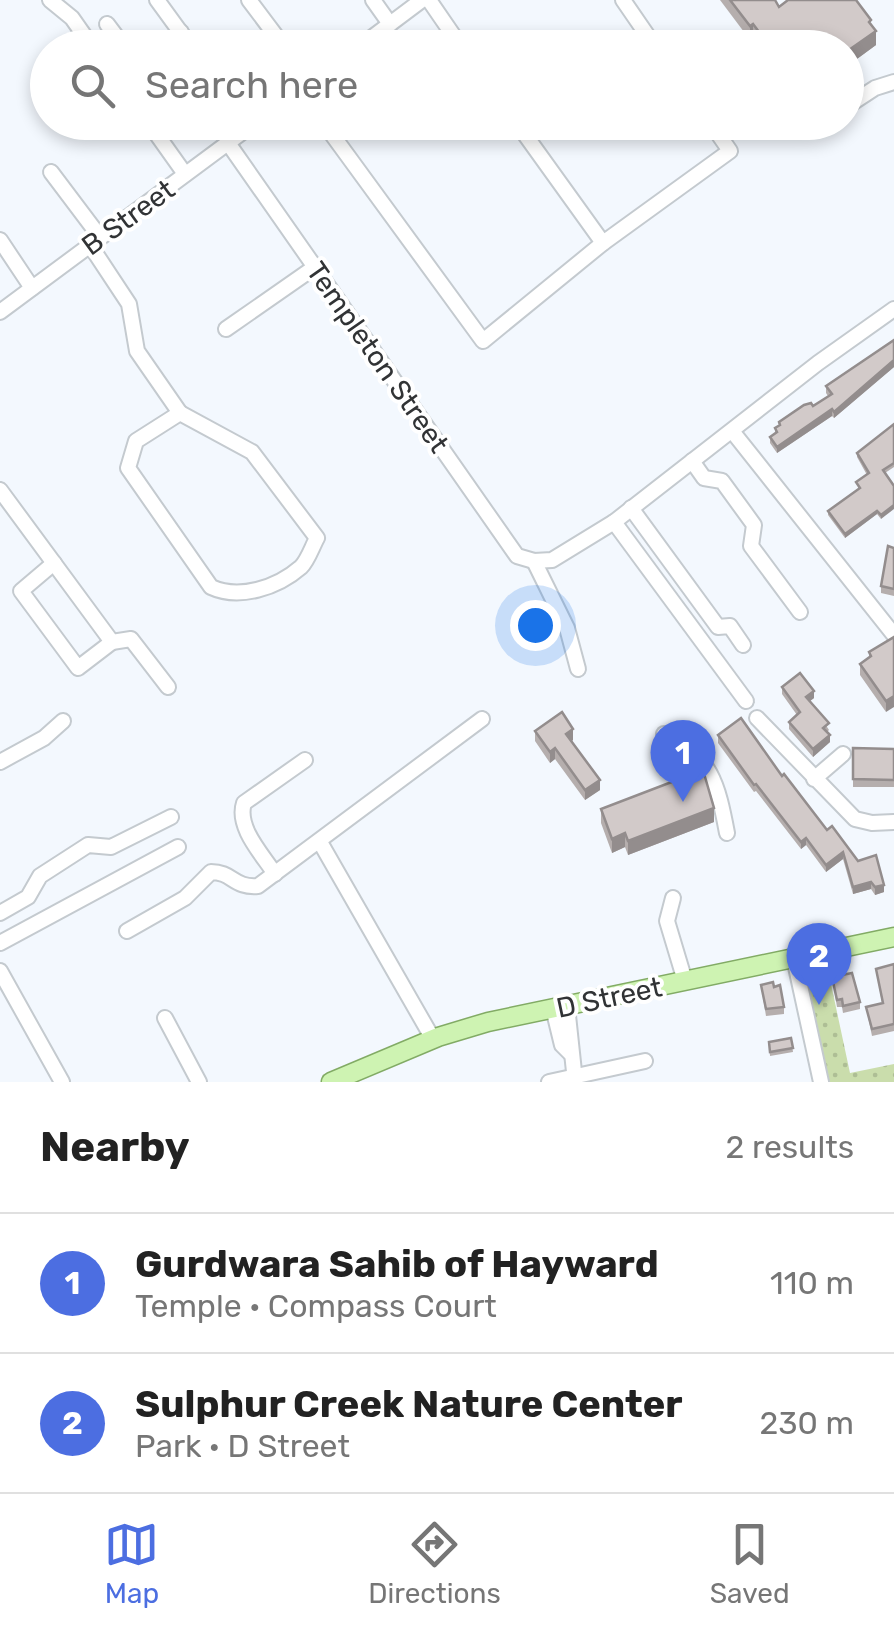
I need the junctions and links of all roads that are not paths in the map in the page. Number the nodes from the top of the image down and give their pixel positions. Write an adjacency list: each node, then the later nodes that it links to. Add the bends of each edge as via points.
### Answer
1 (50, 0): 10 (street)
2 (157, 0): 12 (street)
3 (249, 0): 13 (street)
4 (260, 0): 14 (street)
5 (373, 0): 9 (street)
6 (426, 0): 9 (street); 16 (street)
7 (623, 0): 17 (street)
8 (107, 24): 11 (street)
9 (390, 24): 15 (street)
10 (80, 30)
11 (111, 30)
12 (180, 30)
13 (271, 30)
14 (282, 30)
15 (382, 30)
16 (448, 30)
17 (644, 30)
18 (894, 82): 19 (street)
19 (864, 96)
20 (161, 140): 27 (street)
21 (232, 140): 25 (street, B Street)
22 (335, 140): 30 (street, via 482,340)
23 (529, 140): 30 (street)
24 (722, 140): 30 (street, via 730,151)
25 (228, 143): 27 (street, B Street); 31 (street, Templeton Street)
26 (51, 172): 29 (street)
27 (185, 174): 29 (street, B Street)
28 (0, 240): 32 (street)
29 (95, 241): 32 (street, B Street); 36 (street, via 129,304 136,352)
30 (603, 244)
31 (315, 266): 35 (street); 42 (street, Templeton Street, via 517,556)
32 (32, 288): 34 (street, B Street)
33 (894, 310): 37 (street)
34 (0, 312)
35 (226, 329)
36 (180, 413): 36 (street, via 252,452 317,538 303,565 268,588 227,594 210,587 128,468 136,442)
37 (732, 430): 38 (street); 45 (street)
38 (692, 461): 40 (street); 44 (street, via 704,478 722,480 754,525 751,546)
39 (0, 490): 43 (street)
40 (632, 508): 41 (street); 47 (street, via 718,627 730,626)
41 (614, 522): 42 (street, via 552,560); 50 (street)
42 (534, 561): 48 (street, via 568,628)
43 (54, 563): 46 (street); 46 (street, via 21,591 32,607 78,668)
44 (800, 612)
45 (894, 635)
46 (112, 642): 49 (street, via 131,639)
47 (743, 646)
48 (578, 669)
49 (168, 687)
50 (746, 702)
51 (757, 718): 58 (street)
52 (482, 719): 62 (street)
53 (63, 721): 57 (street)
54 (664, 734): 61 (street, via 690,745 701,759 720,792)
55 (843, 754): 58 (street)
56 (305, 760): 64 (street, via 242,808 242,822)
57 (0, 762)
58 (814, 780): 60 (street, via 854,819)
59 (171, 817): 66 (street, via 112,847 88,846 40,876 28,897)
60 (894, 822)
61 (727, 833)
62 (320, 842): 64 (street); 75 (street)
63 (178, 846): 69 (street)
64 (275, 874): 67 (street, via 242,887 211,872 185,898)
65 (673, 898): 72 (street, via 667,921)
66 (0, 913)
67 (127, 931)
68 (894, 937): 70 (main road, D Street)
69 (0, 943)
70 (794, 958): 72 (main road, D Street); 82 (street)
71 (0, 972): 78 (street)
72 (685, 980): 73 (main road, D Street)
73 (560, 1007): 75 (main road, D Street); 77 (street, via 562,1046)
74 (165, 1018): 79 (street)
75 (433, 1039): 80 (main road, D Street)
76 (645, 1061): 77 (street)
77 (575, 1078): 81 (street)
78 (62, 1082)
79 (199, 1082)
80 (331, 1082)
81 (549, 1082)
82 (822, 1082)

